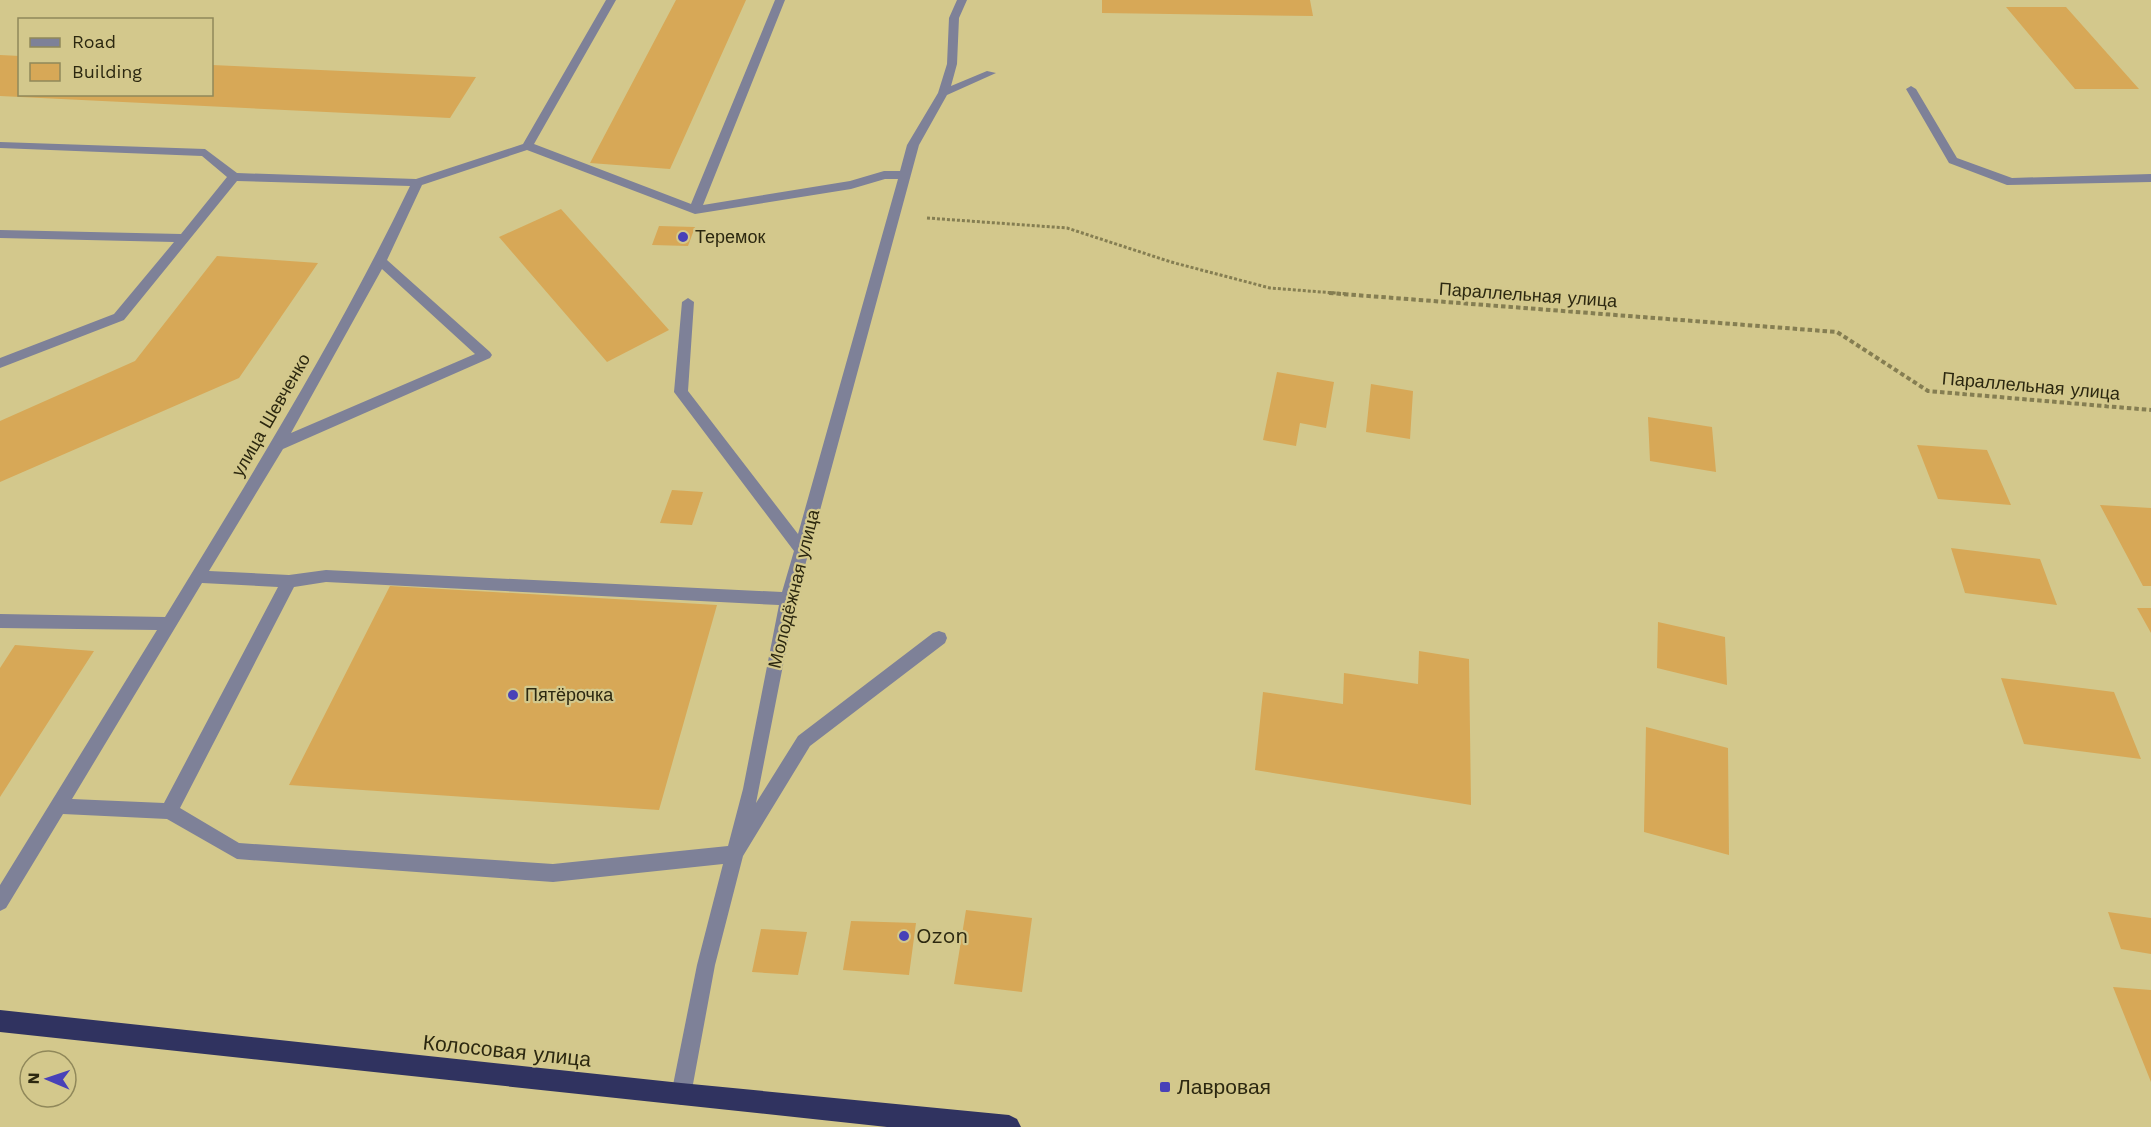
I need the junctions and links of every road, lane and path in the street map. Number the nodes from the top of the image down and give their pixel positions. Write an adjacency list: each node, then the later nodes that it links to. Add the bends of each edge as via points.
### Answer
1 (611, 0): 8 (lane)
2 (780, 0): 13 (lane)
3 (963, 0): 6 (lane, Молодёжная улица, via 954,18 952,64)
4 (991, 73): 6 (lane)
5 (1911, 89): 11 (lane, via 1953,160 2011,182)
6 (943, 93): 9 (lane, Молодёжная улица, via 914,145)
7 (0, 145): 10 (lane, via 205,153)
8 (527, 146): 12 (lane); 13 (lane)
9 (906, 175): 13 (lane, via 884,175 851,186); 14 (lane, Молодёжная улица)
10 (234, 177): 12 (lane); 16 (lane)
11 (2151, 178)
12 (417, 183): 17 (lane, улица Шевченко)
13 (695, 210)
14 (893, 217): 20 (path, Параллельная улица, via 1067,228 1171,262 1270,288 1837,333 1928,391); 22 (lane, Молодёжная улица)
15 (0, 234): 16 (lane)
16 (184, 238): 19 (lane, via 119,318)
17 (380, 261): 21 (lane, улица Шевченко); 21 (lane, via 485,355)
18 (688, 302): 22 (lane, via 681,392)
19 (0, 363)
20 (2151, 410)
21 (278, 446): 23 (lane, улица Шевченко)
22 (802, 550): 25 (lane, Молодёжная улица)
23 (200, 577): 24 (lane); 27 (lane, улица Шевченко)
24 (289, 581): 25 (lane, via 326,576); 30 (lane)
25 (788, 599): 31 (lane, Молодёжная улица, via 751,789)
26 (0, 621): 27 (lane)
27 (166, 624): 29 (lane, улица Шевченко)
28 (939, 638): 31 (lane, via 804,741)
29 (58, 806): 30 (lane); 32 (lane, улица Шевченко)
30 (169, 811): 31 (lane, via 237,851 248,852 553,873)
31 (734, 854): 34 (lane, Молодёжная улица, via 706,965)
32 (0, 902)
33 (0, 1021): 34 (highway, Колосовая улица)
34 (681, 1095): 35 (highway, Колосовая улица)
35 (1009, 1127)

